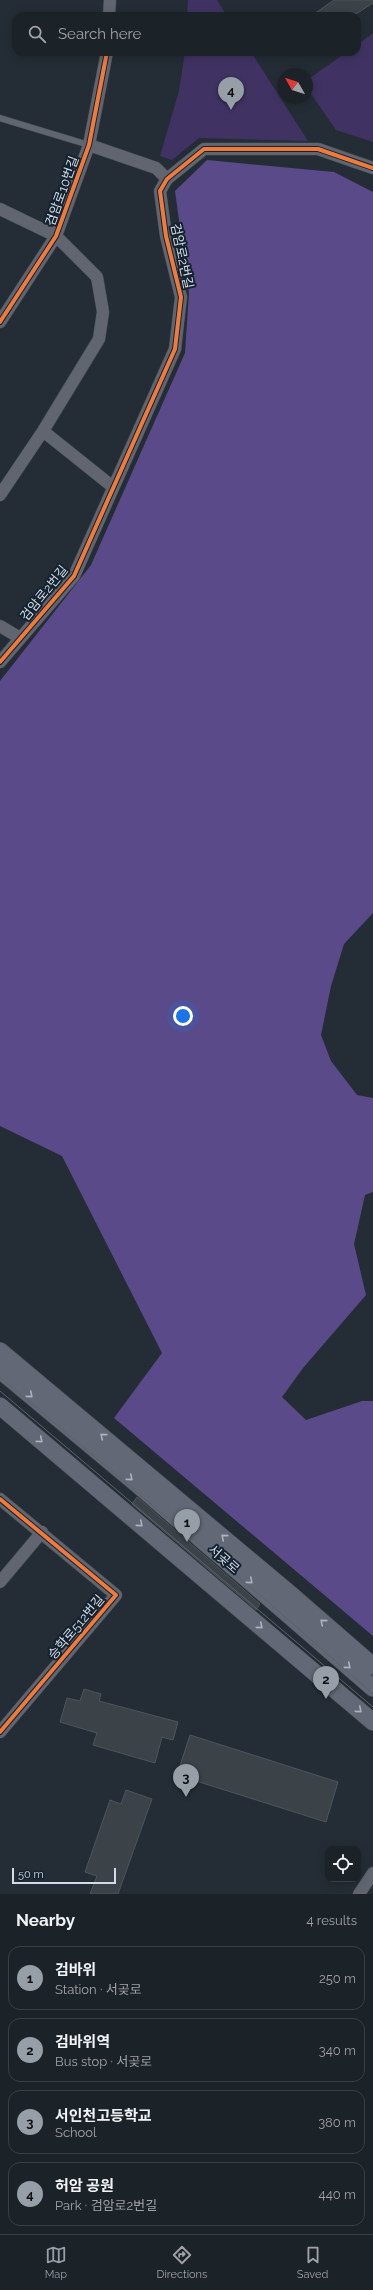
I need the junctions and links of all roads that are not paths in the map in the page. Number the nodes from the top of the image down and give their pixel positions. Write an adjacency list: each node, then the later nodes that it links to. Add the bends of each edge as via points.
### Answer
1 (110, 0): 2 (street)
2 (109, 12)
3 (106, 56): 5 (street, 검암로10번길)
4 (0, 118): 5 (lane, 검암로10번길)
5 (89, 145): 7 (street, via 156,168); 9 (street, 검암로10번길)
6 (373, 168): 7 (street, via 318,149 204,149)
7 (167, 179): 12 (street, 검암로2번길, via 160,191 166,236 181,297 175,349)
8 (0, 209): 9 (street, 검암로10번길)
9 (56, 236): 10 (street, 검암로10번길); 11 (street, 검암로10번길, via 97,277 103,312 99,340)
10 (0, 322)
11 (43, 431): 12 (street); 13 (street, 검암로10번길)
12 (113, 487): 15 (street, 검암로2번길, via 74,576)
13 (0, 494)
14 (0, 626): 15 (street)
15 (20, 638): 16 (street, 검암로2번길)
16 (0, 662)
17 (0, 1351): 23 (main road, 서곶로, one-way to 17)
18 (0, 1370): 24 (main road, 서곶로, one-way to 24, via 149,1494)
19 (0, 1406): 25 (main road, one-way to 25)
20 (0, 1499): 21 (street, 승학로512번길)
21 (42, 1532): 22 (street); 26 (street, 승학로512번길, via 116,1595)
22 (0, 1582)
23 (373, 1666)
24 (373, 1688)
25 (373, 1722)
26 (0, 1732)
27 (373, 1874): 28 (street)
28 (359, 1894)

